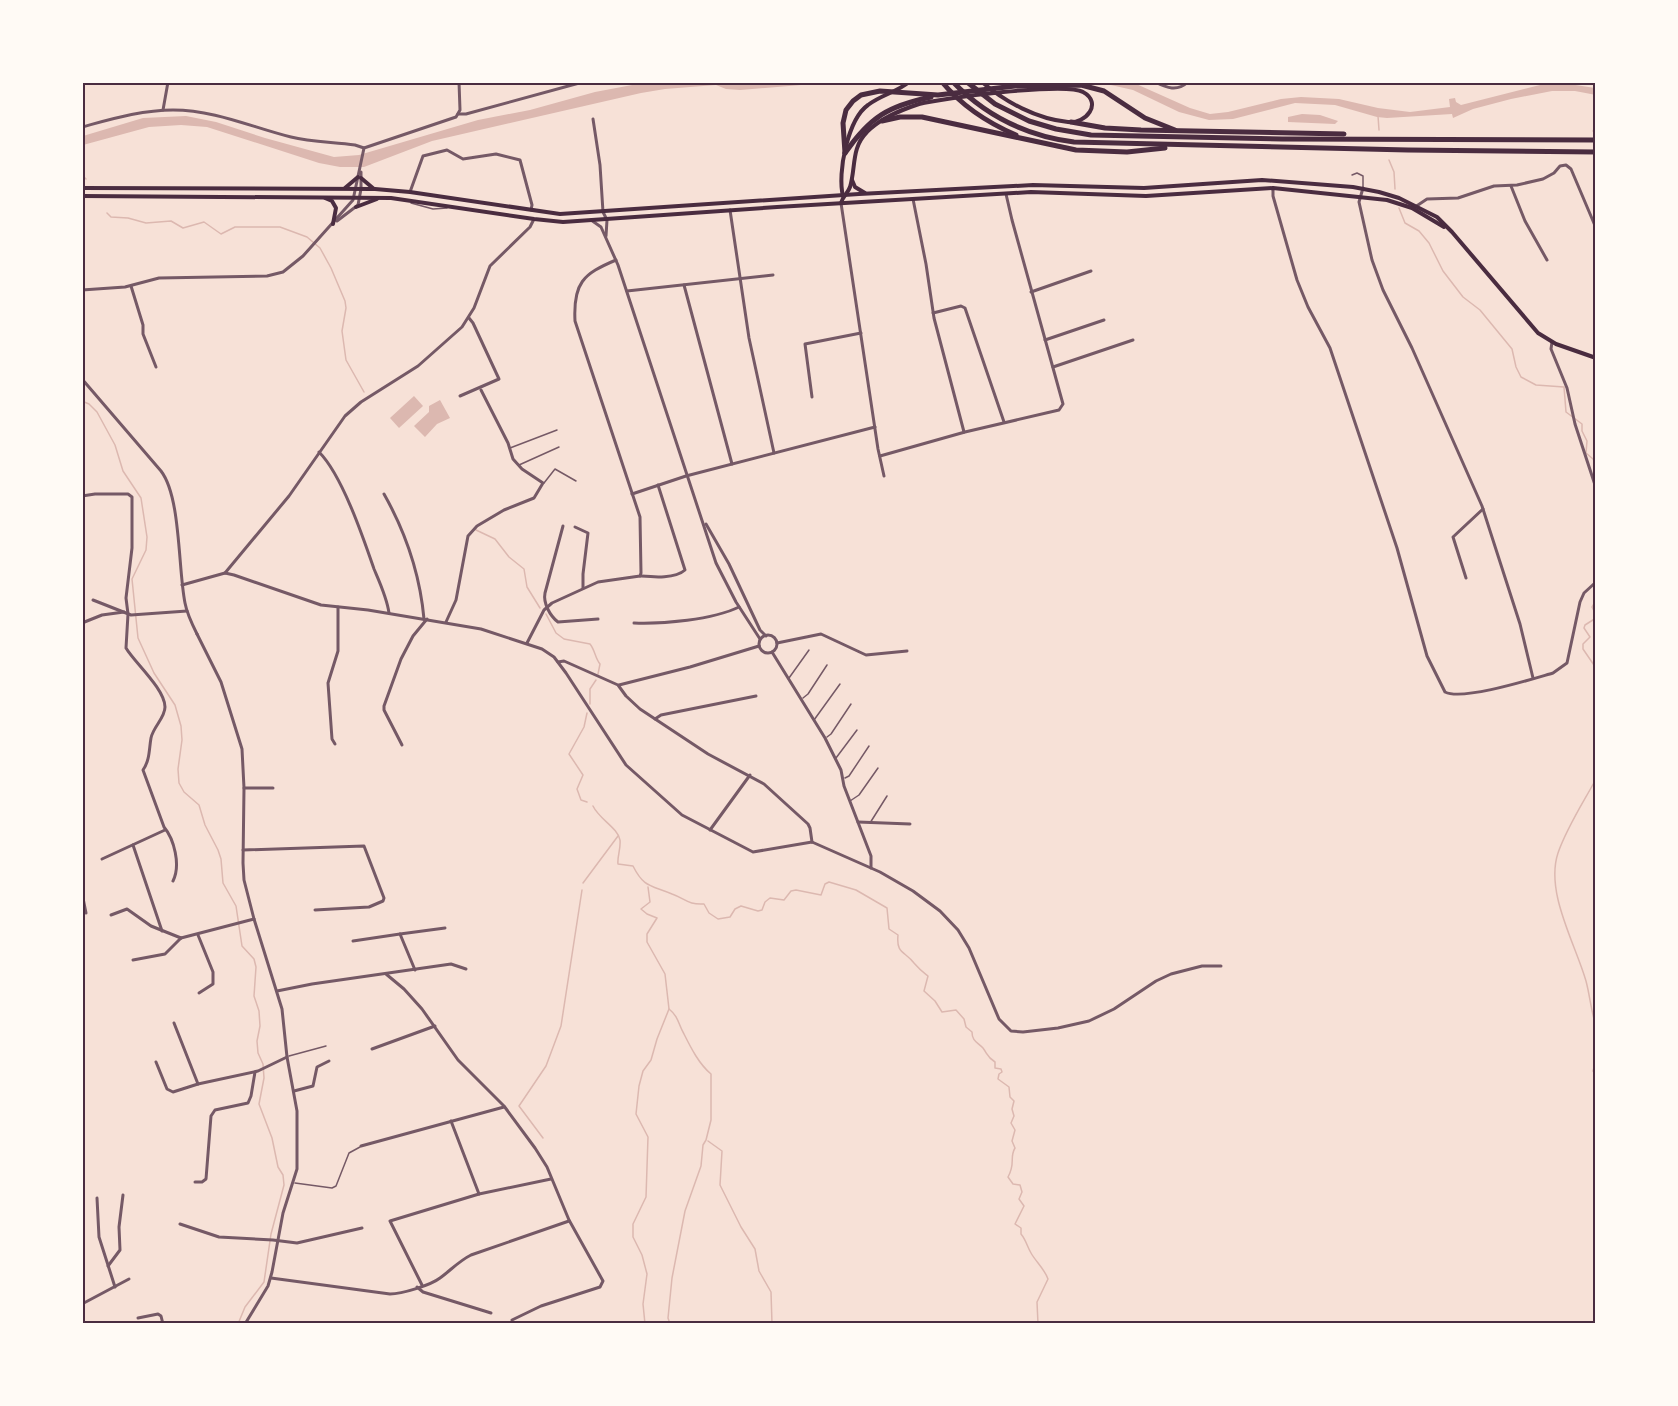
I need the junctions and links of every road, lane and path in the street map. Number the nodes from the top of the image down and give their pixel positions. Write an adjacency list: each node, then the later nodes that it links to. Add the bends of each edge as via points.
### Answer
1 (168, 82): 12 (street)
2 (459, 82): 13 (street)
3 (583, 82): 13 (street)
4 (909, 82): 25 (main road, via 870,103 858,115)
5 (942, 82): 21 (highway, via 986,120)
6 (953, 82): 22 (highway, via 995,116 1025,131 1094,144)
7 (967, 82): 19 (highway, via 1008,112 1072,133)
8 (982, 82): 16 (main road, via 1019,106)
9 (1155, 82): 10 (street, via 1174,89)
10 (1188, 82)
11 (938, 95): 18 (highway, via 1015,86 1081,85 1104,92 1145,118); 25 (highway, via 880,115 859,132); 25 (highway, via 880,91 857,98 844,116)
12 (163, 110): 17 (street); 23 (street, via 214,114 294,138)
13 (458, 114): 23 (street)
14 (593, 119): 55 (street)
15 (882, 121): 16 (main road, via 932,101 1070,88 1084,92 1092,104 1088,115); 21 (highway, via 922,117); 26 (main road, via 861,140)
16 (1071, 122): 18 (highway, via 1105,128)
17 (82, 127)
18 (1175, 130): 19 (highway)
19 (1361, 138): 20 (highway)
20 (1596, 140)
21 (1035, 142): 22 (highway, via 1111,152)
22 (1190, 145): 24 (highway)
23 (364, 148): 28 (street)
24 (1596, 152)
25 (845, 153): 40 (main road)
26 (852, 172): 38 (main road, via 853,184); 40 (main road, via 849,188)
27 (1352, 175): 33 (lane, via 1363,176)
28 (359, 177): 34 (main road); 35 (street); 36 (main road)
29 (1511, 186): 50 (street, via 1427,200); 63 (street, via 1549,176 1560,165 1568,166); 67 (street)
30 (1122, 187): 33 (main road, via 1262,180); 38 (main road, via 1032,185); 41 (main road)
31 (82, 188): 34 (main road)
32 (1273, 188): 41 (main road); 44 (main road); 143 (street, via 1295,274 1330,348 1397,548 1427,656 1444,692 1476,692)
33 (1363, 188): 44 (street); 50 (main road)
34 (344, 189): 35 (main road)
35 (358, 189): 36 (main road); 45 (street)
36 (375, 189): 37 (main road)
37 (410, 192): 54 (main road); 54 (street, via 420,158 424,156 447,150 463,159 496,154 520,160)
38 (866, 194): 40 (main road)
39 (1006, 194): 41 (main road); 47 (main road); 75 (street)
40 (843, 195): 48 (main road); 49 (main road)
41 (1122, 195)
42 (82, 196): 43 (main road)
43 (318, 196): 45 (main road); 61 (main road, via 335,205)
44 (1360, 196): 52 (main road); 110 (street, via 1367,244 1383,290)
45 (357, 197): 46 (main road); 51 (street); 61 (street)
46 (380, 197): 51 (main road); 57 (main road)
47 (913, 199): 48 (main road); 76 (street)
48 (841, 203): 53 (main road); 79 (street)
49 (696, 205): 55 (main road); 56 (main road)
50 (1418, 206): 52 (street); 65 (main road, via 1437,217)
51 (356, 207): 61 (street)
52 (1412, 208): 65 (main road, via 1437,221)
53 (730, 210): 56 (main road); 70 (street)
54 (531, 211): 55 (main road)
55 (603, 212): 58 (street); 60 (street)
56 (695, 213): 58 (main road)
57 (534, 219): 59 (main road); 77 (street, via 490,266)
58 (607, 219): 60 (main road); 64 (street)
59 (591, 220): 60 (main road); 62 (street)
60 (600, 220): 62 (street)
61 (333, 224): 72 (street, via 292,267 272,276 159,278)
62 (601, 227): 64 (street)
63 (1596, 228)
64 (606, 237): 66 (street)
65 (1462, 244): 82 (main road, via 1535,330)
66 (616, 260): 74 (street); 108 (street, via 584,278 576,297 575,321)
67 (1547, 260)
68 (1091, 271): 75 (street)
69 (773, 275): 70 (street)
70 (739, 279): 71 (street); 97 (street)
71 (684, 285): 74 (street); 99 (street)
72 (131, 286): 73 (street); 84 (street)
73 (82, 290)
74 (627, 291): 101 (street)
75 (1031, 292): 80 (street)
76 (933, 313): 90 (street, via 965,308); 93 (street)
77 (469, 318): 88 (street, via 499,378); 96 (street, via 418,366 355,406)
78 (1104, 320): 80 (street)
79 (861, 333): 89 (street, via 806,344); 91 (street)
80 (1045, 340): 85 (street)
81 (1133, 340): 85 (street)
82 (1552, 342): 83 (main road); 106 (street)
83 (1596, 358)
84 (156, 367)
85 (1053, 367): 90 (street, via 1064,401 1059,410)
86 (82, 379): 118 (street, via 168,481)
87 (481, 390): 95 (street)
88 (460, 396)
89 (812, 397)
90 (1004, 423): 93 (street)
91 (875, 427): 97 (street); 98 (street)
92 (557, 430): 95 (lane)
93 (965, 432): 98 (street)
94 (559, 447): 100 (lane)
95 (509, 448): 100 (street)
96 (319, 452): 114 (street, via 289,496); 125 (street, via 328,461 344,494)
97 (774, 453): 99 (street)
98 (880, 456): 102 (street)
99 (732, 464): 101 (street)
100 (518, 465): 104 (street)
101 (689, 476): 105 (street); 111 (street)
102 (884, 476)
103 (576, 481): 104 (lane, via 555,469)
104 (543, 483): 129 (street, via 534,498 504,510 468,536 456,600)
105 (658, 485): 108 (street); 115 (street, via 685,570)
106 (1596, 488)
107 (384, 494): 127 (street, via 404,534)
108 (632, 494): 115 (street, via 640,522)
109 (82, 496): 126 (street, via 132,497)
110 (1483, 509): 116 (street, via 1454,537); 143 (street)
111 (705, 523): 123 (street, via 716,562); 132 (street)
112 (562, 526): 121 (street, via 545,593)
113 (575, 526): 119 (street, via 588,533)
114 (225, 573): 118 (street); 122 (street, via 314,603)
115 (640, 576): 119 (street, via 603,580)
116 (1466, 578)
117 (1596, 582): 143 (street, via 1580,602 1567,663 1557,672)
118 (182, 585): 124 (street)
119 (583, 588): 121 (street)
120 (93, 600): 126 (street)
121 (547, 606): 128 (street, via 558,622); 134 (street)
122 (338, 607): 125 (street); 153 (street, via 338,651 328,682)
123 (739, 607): 131 (street, via 668,622); 133 (street)
124 (187, 611): 126 (street); 160 (street, via 221,682 238,736)
125 (388, 613): 127 (street)
126 (128, 614): 130 (street, via 102,615); 167 (street, via 126,648 143,668 164,705 143,770)
127 (425, 619): 129 (street); 154 (street, via 401,659 384,705)
128 (598, 619)
129 (446, 622): 134 (street)
130 (82, 623)
131 (634, 623)
132 (766, 636): 133 (street); 135 (street, via 773,637)
133 (760, 639): 136 (street)
134 (527, 643): 140 (street)
135 (777, 644): 138 (street, via 821,634 866,655); 139 (street)
136 (759, 646): 139 (street, via 765,653); 145 (street)
137 (809, 650): 142 (lane)
138 (906, 651)
139 (772, 652): 142 (street)
140 (558, 662): 145 (street); 168 (street, via 621,760 682,815)
141 (827, 665): 147 (lane)
142 (788, 678): 147 (street)
143 (1533, 678)
144 (840, 684): 150 (lane)
145 (618, 685): 149 (street, via 632,702)
146 (756, 696): 149 (street)
147 (801, 699): 150 (street)
148 (851, 704): 152 (lane)
149 (655, 719): 158 (street, via 708,754)
150 (814, 720): 152 (street)
151 (857, 730): 156 (lane)
152 (825, 738): 156 (street)
153 (335, 744)
154 (402, 745)
155 (869, 746): 159 (lane, via 849,776)
156 (835, 759): 159 (street)
157 (878, 768): 163 (lane)
158 (750, 775): 168 (street); 169 (street, via 808,824)
159 (842, 778): 163 (street)
160 (244, 788): 161 (street); 171 (street)
161 (273, 789)
162 (887, 796): 165 (lane)
163 (850, 801): 164 (street)
164 (858, 822): 165 (street); 173 (street, via 871,856)
165 (870, 823): 166 (street)
166 (910, 824)
167 (165, 830): 170 (street); 174 (street, via 169,831 177,864)
168 (710, 830): 169 (street, via 753,852)
169 (812, 842): 173 (street)
170 (132, 845): 172 (street); 181 (street)
171 (243, 850): 176 (street, via 364,846 383,901 366,907); 179 (street, via 245,886)
172 (102, 859)
173 (871, 868): 187 (street, via 913,891 948,919 969,948 999,1019 1011,1031 1058,1028 1089,1021 1172,974 1202,966)
174 (173, 881)
175 (82, 892): 177 (street)
176 (315, 910)
177 (86, 913)
178 (111, 915): 181 (street, via 127,909)
179 (254, 919): 183 (street); 191 (street)
180 (445, 928): 182 (street)
181 (162, 931): 184 (street)
182 (400, 934): 185 (street); 189 (street)
183 (198, 935): 184 (street); 192 (street, via 214,976 211,986)
184 (181, 938): 186 (street, via 165,954)
185 (354, 941)
186 (133, 960)
187 (1221, 966)
188 (466, 969): 189 (street, via 451,964)
189 (415, 970): 190 (street)
190 (386, 974): 191 (street); 194 (street)
191 (277, 991): 197 (street)
192 (199, 993)
193 (174, 1023): 201 (street)
194 (435, 1026): 196 (street); 203 (street, via 466,1070)
195 (326, 1046): 197 (lane)
196 (372, 1049)
197 (287, 1057): 200 (street); 202 (street)
198 (329, 1061): 202 (street, via 317,1067 313,1086)
199 (156, 1062): 201 (street, via 169,1092)
200 (256, 1072): 201 (street); 207 (street, via 248,1103 216,1110 211,1116 206,1179)
201 (198, 1084)
202 (294, 1091): 208 (street, via 298,1158)
203 (504, 1106): 204 (street); 206 (street, via 535,1148)
204 (451, 1121): 205 (street); 209 (street)
205 (361, 1146): 208 (lane, via 349,1153 336,1186)
206 (551, 1179): 209 (street); 212 (street)
207 (195, 1182)
208 (294, 1182): 215 (street)
209 (479, 1194): 219 (street, via 390,1221)
210 (123, 1196): 216 (street, via 120,1247)
211 (97, 1198): 216 (street, via 99,1238)
212 (569, 1220): 219 (street, via 471,1255 438,1280); 225 (street, via 603,1285)
213 (180, 1224): 215 (street, via 219,1237)
214 (362, 1228): 215 (street, via 302,1243)
215 (275, 1240): 217 (street)
216 (108, 1266): 220 (street)
217 (271, 1278): 221 (street, via 390,1294); 227 (street)
218 (129, 1279): 220 (street)
219 (422, 1285): 221 (street)
220 (115, 1287): 222 (street)
221 (417, 1287): 223 (street)
222 (82, 1304)
223 (491, 1313)
224 (138, 1318): 226 (street, via 158,1314)
225 (512, 1320)
226 (163, 1323)
227 (244, 1323)

